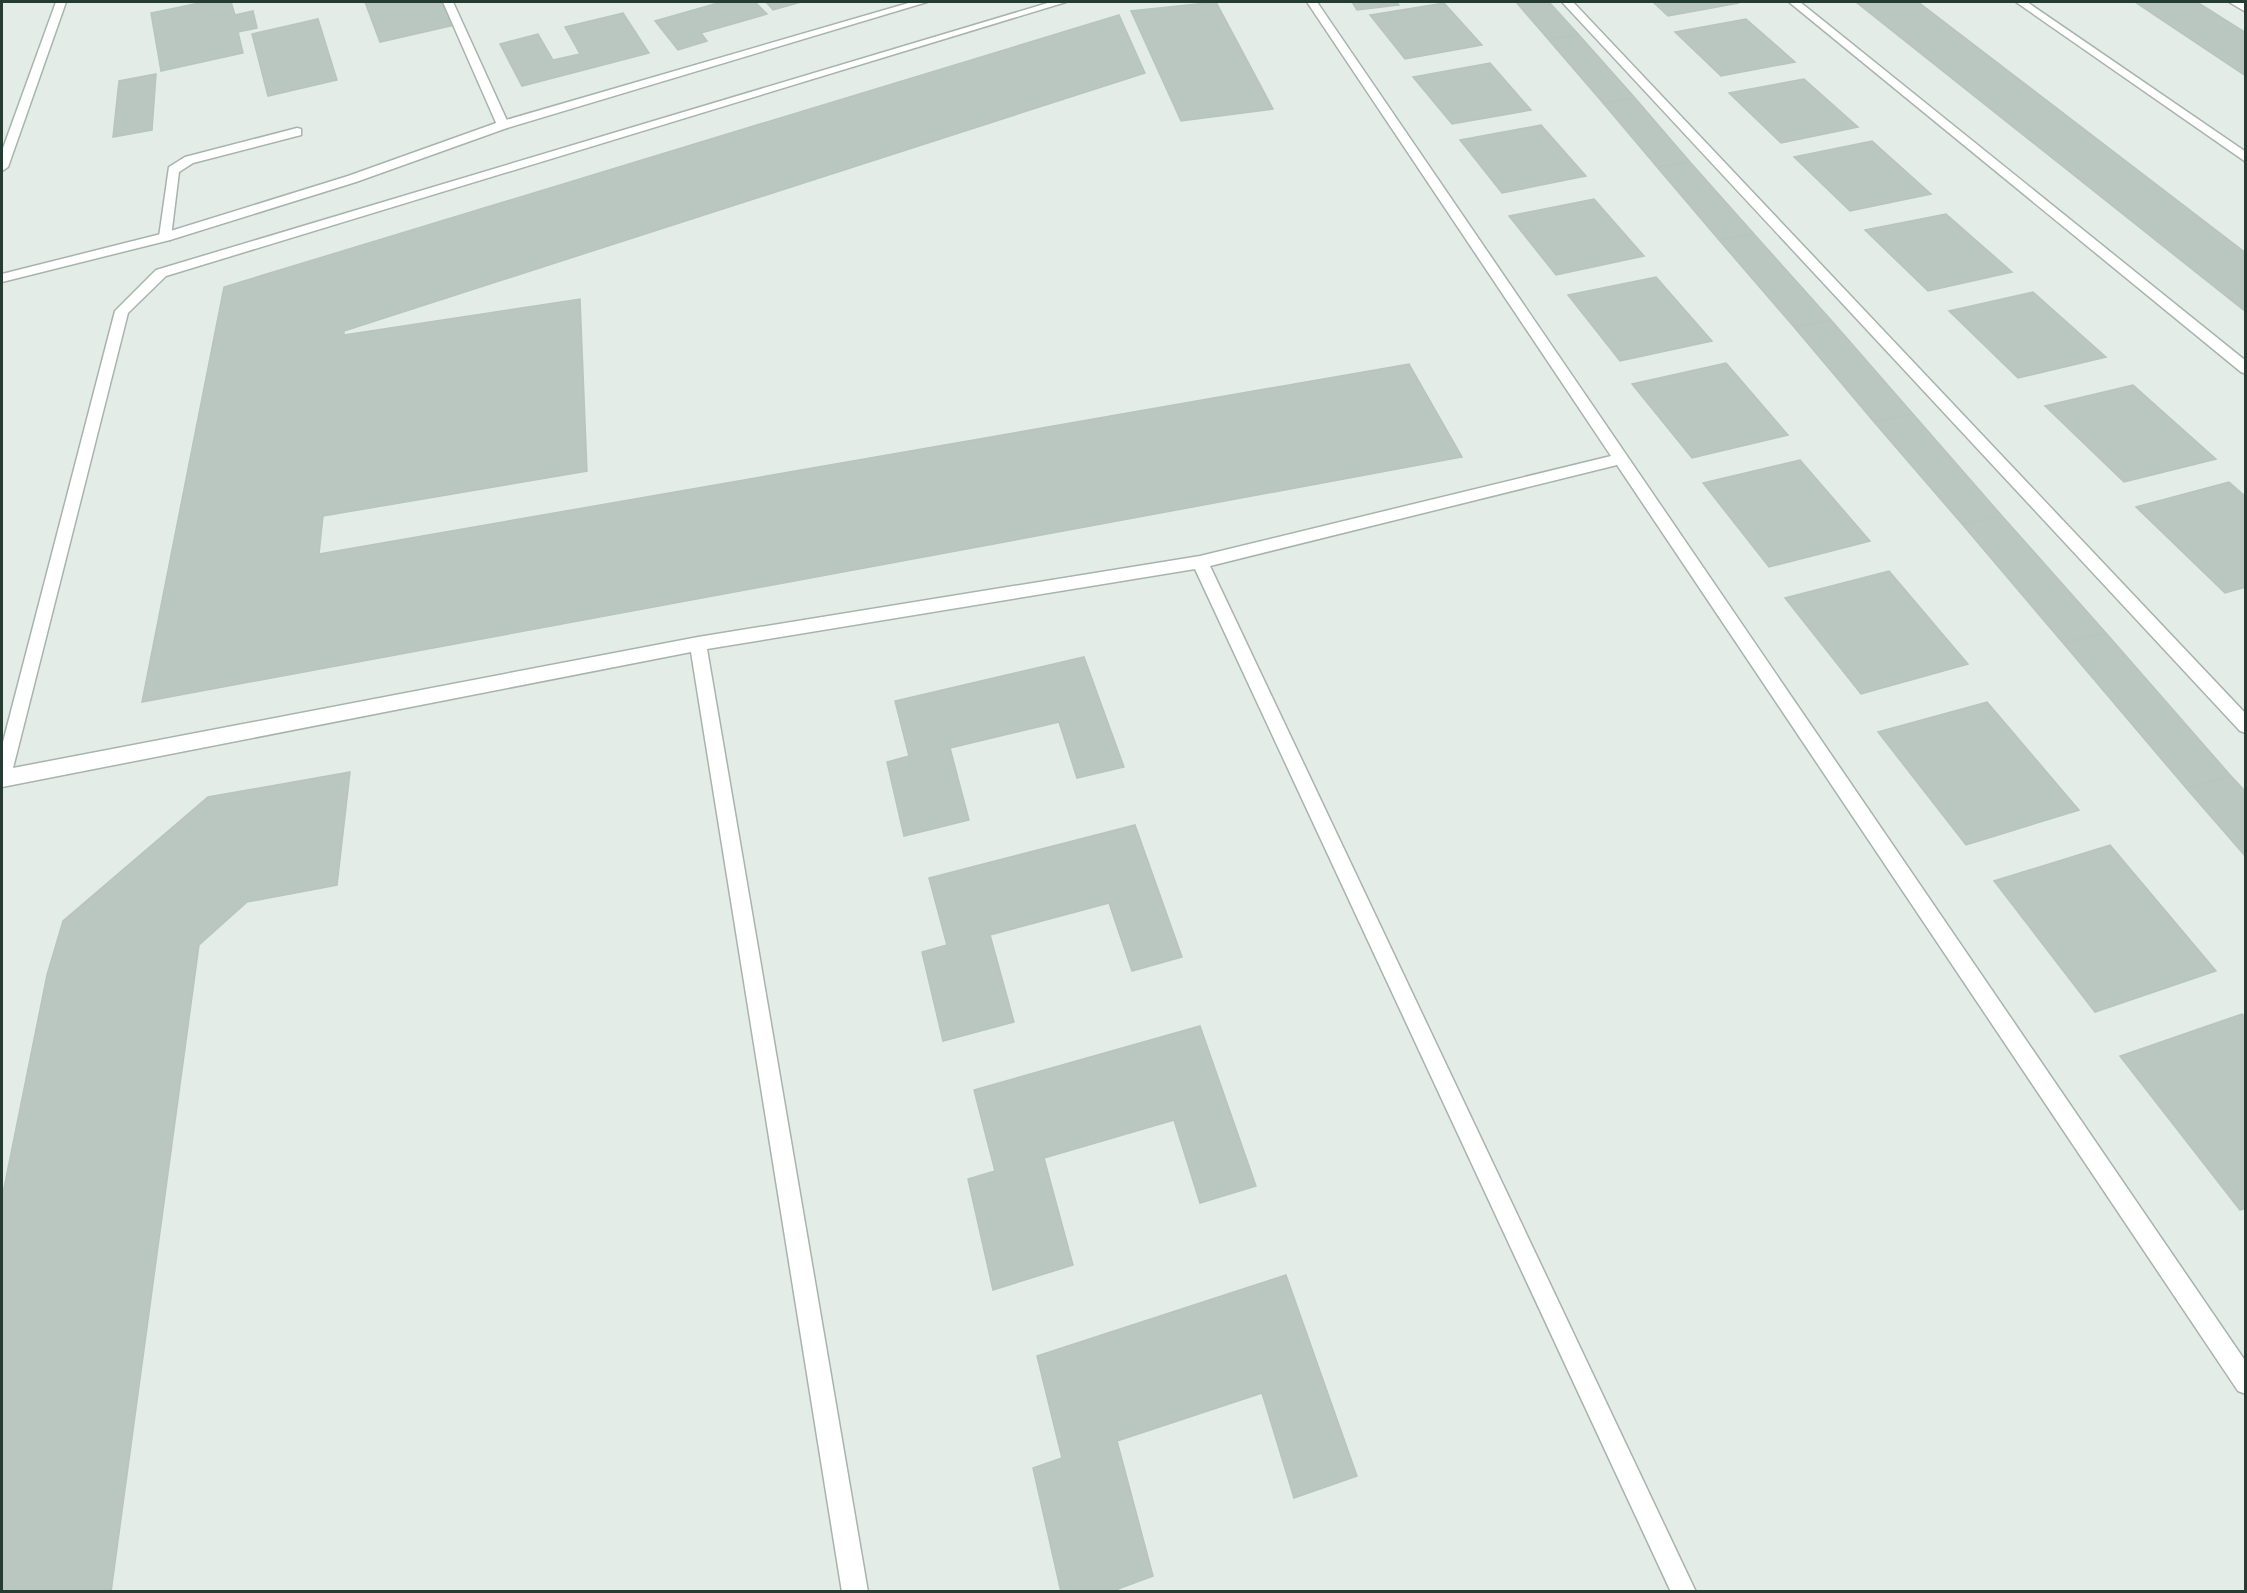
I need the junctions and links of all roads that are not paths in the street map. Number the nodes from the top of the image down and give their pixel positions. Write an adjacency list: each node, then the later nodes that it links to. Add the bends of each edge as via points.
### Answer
1 (61, 2): 14 (street)
2 (448, 2): 11 (street)
3 (922, 2): 11 (street)
4 (1061, 2): 22 (street, via 161,273 122,311)
5 (1312, 2): 18 (street)
6 (1567, 2): 21 (street)
7 (1794, 2): 17 (street)
8 (2020, 2): 13 (street)
9 (2234, 2): 10 (street)
10 (2246, 9)
11 (503, 125): 15 (street, via 352,179)
12 (297, 132): 15 (street, via 189,160 173,170)
13 (2246, 158)
14 (2, 167)
15 (165, 237): 16 (street)
16 (2, 278)
17 (2246, 369)
18 (1622, 458): 19 (street); 23 (street)
19 (1200, 562): 20 (street); 25 (street)
20 (698, 644): 22 (street); 24 (street)
21 (2246, 726)
22 (2, 779)
23 (2246, 1383)
24 (855, 1592)
25 (1684, 1592)

